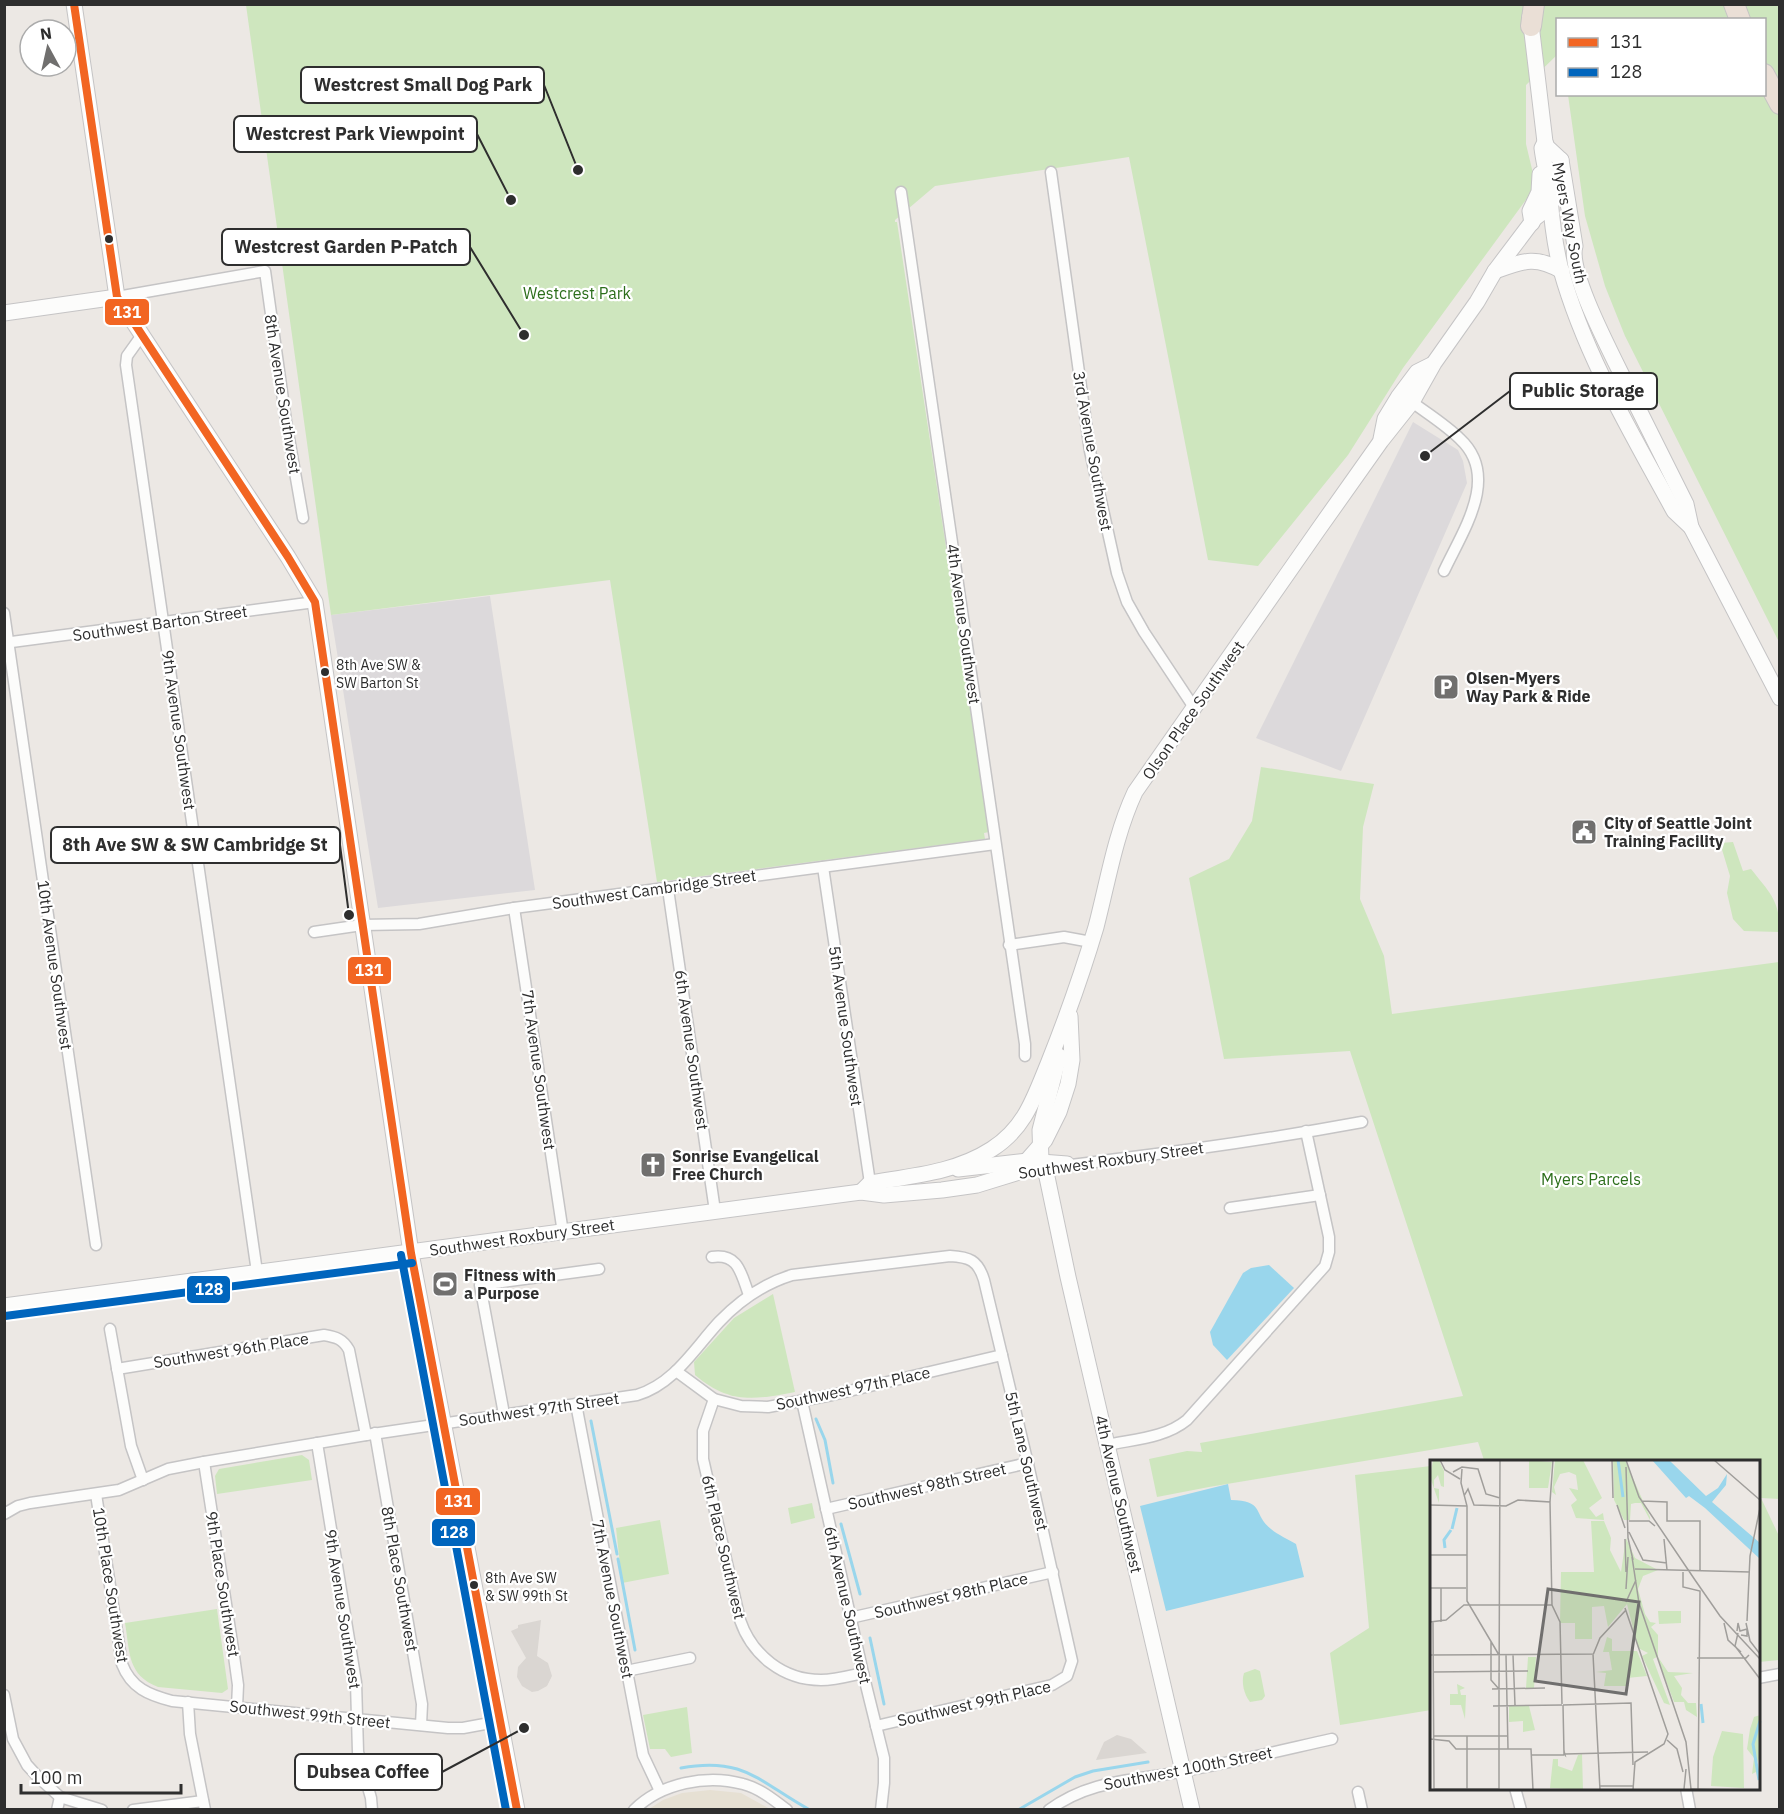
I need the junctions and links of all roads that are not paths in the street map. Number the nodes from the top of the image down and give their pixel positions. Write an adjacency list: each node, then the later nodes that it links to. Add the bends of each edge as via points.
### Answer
1 (74, 4): 16 (main road)
2 (1528, 4): 4 (main road)
3 (1534, 4): 4 (highway)
4 (1531, 26): 7 (main road)
5 (1766, 78): 6 (highway)
6 (1779, 104)
7 (1544, 148): 8 (main road, Myers Way South); 11 (main road, Myers Way South); 12 (main road, Olson Place Southwest, via 1539,192 1530,211)
8 (1561, 160): 11 (main road, Olson Place Southwest); 13 (main road, Myers Way South, via 1575,246)
9 (1051, 172): 30 (street, 3rd Avenue Southwest, via 1090,451 1117,573 1144,632)
10 (902, 192): 31 (street, 4th Avenue Southwest)
11 (1548, 208): 12 (main road, Olson Place Southwest); 13 (main road, via 1559,222 1567,250); 15 (main road, Myers Way South)
12 (1532, 223): 14 (main road, Olson Place Southwest)
13 (1572, 254): 23 (main road, Myers Way South, via 1604,341 1686,504)
14 (1495, 271): 15 (main road, via 1532,260); 19 (main road, Olson Place Southwest)
15 (1562, 271): 23 (main road, Myers Way South, via 1582,332 1602,376 1674,511)
16 (117, 297): 17 (main road); 18 (main road); 22 (street, 8th Avenue Southwest, via 265,271 285,421)
17 (4, 313)
18 (142, 335): 25 (main road); 27 (street, 9th Avenue Southwest, via 127,356 126,365)
19 (1434, 363): 20 (main road, Olson Place Southwest); 21 (main road, Olson Place Southwest, via 1417,372 1399,396 1385,419)
20 (1412, 402): 21 (main road, Olson Place Southwest); 24 (street, via 1461,439 1478,473 1476,501)
21 (1381, 441): 30 (main road, Olson Place Southwest)
22 (303, 518)
23 (1691, 527): 29 (main road, Myers Way South)
24 (1444, 571)
25 (315, 602): 27 (street, Southwest Barton Street); 35 (main road)
26 (4, 613): 28 (street, 10th Avenue Southwest)
27 (163, 623): 28 (street, Southwest Barton Street); 58 (street, 9th Avenue Southwest)
28 (7, 643): 53 (street, 10th Avenue Southwest)
29 (1779, 698)
30 (1195, 709): 37 (main road, Olson Place Southwest, via 1126,812)
31 (995, 844): 32 (street, Southwest Cambridge Street); 38 (street, 4th Avenue Southwest)
32 (824, 867): 33 (street, Southwest Cambridge Street); 48 (street, 5th Avenue Southwest)
33 (668, 889): 34 (street, Southwest Cambridge Street); 51 (street, 6th Avenue Southwest)
34 (514, 908): 35 (street, Southwest Cambridge Street, via 419,924); 52 (street, 7th Avenue Southwest)
35 (362, 925): 36 (street, Southwest Cambridge Street); 54 (main road)
36 (314, 932)
37 (1091, 942): 38 (street, via 1064,937); 39 (main road, Olson Place Southwest)
38 (1010, 945): 40 (street, 4th Avenue Southwest)
39 (1070, 1010): 43 (main road, Olson Place Southwest, via 1029,1111); 44 (main road, 4th Avenue Southwest, via 1040,1130); 44 (main road, Olson Place Southwest, via 1072,1060 1068,1084)
40 (1025, 1056)
41 (1362, 1122): 42 (street, Southwest Roxbury Street)
42 (1306, 1131): 45 (street, Southwest Roxbury Street); 49 (street)
43 (1001, 1142): 46 (main road, Southwest Roxbury Street)
44 (1042, 1164): 45 (main road); 46 (main road); 47 (main road, Olson Place Southwest); 73 (main road, 4th Avenue Southwest)
45 (1066, 1164)
46 (949, 1169): 48 (main road, Southwest Roxbury Street)
47 (1016, 1173): 48 (main road, Southwest Roxbury Street, via 942,1190 884,1195)
48 (865, 1188): 51 (main road, Southwest Roxbury Street)
49 (1320, 1195): 50 (street); 73 (street, via 1329,1237 1328,1257 1318,1276 1175,1430)
50 (1230, 1208)
51 (715, 1211): 52 (main road, Southwest Roxbury Street)
52 (563, 1233): 54 (main road, Southwest Roxbury Street)
53 (96, 1245)
54 (411, 1253): 58 (main road, Southwest Roxbury Street); 70 (main road)
55 (712, 1257): 59 (street, via 723,1255 735,1262)
56 (968, 1257): 59 (street, Southwest 97th Street, via 792,1275); 63 (street, 5th Lane Southwest, via 977,1262 981,1271)
57 (599, 1269): 69 (street, via 480,1285)
58 (257, 1272): 60 (main road, Southwest Roxbury Street)
59 (749, 1295): 65 (street, Southwest 97th Street)
60 (4, 1306)
61 (110, 1329): 64 (street)
62 (343, 1341): 64 (street, Southwest 96th Place, via 324,1335); 71 (street, 8th Place Southwest, via 349,1350)
63 (1002, 1355): 67 (street, Southwest 97th Place); 75 (street, 5th Lane Southwest)
64 (117, 1369): 76 (street, via 131,1446)
65 (676, 1371): 66 (street, Southwest 97th Place); 68 (street, Southwest 97th Street, via 659,1386 641,1394)
66 (714, 1399): 67 (street, Southwest 97th Place, via 754,1407); 85 (street, 6th Place Southwest, via 703,1431 703,1459 745,1634 754,1648 780,1670 822,1680)
67 (802, 1401): 78 (street, 6th Avenue Southwest)
68 (576, 1404): 69 (street, Southwest 97th Street); 83 (street, 7th Avenue Southwest)
69 (504, 1414): 70 (street, Southwest 97th Street)
70 (444, 1423): 71 (street, Southwest 97th Street); 93 (main road)
71 (370, 1434): 72 (street, Southwest 97th Street); 94 (street, 8th Place Southwest, via 422,1704)
72 (317, 1443): 74 (street, Southwest 97th Street); 92 (street, 9th Avenue Southwest, via 356,1682)
73 (1107, 1444): 97 (main road, 4th Avenue Southwest)
74 (204, 1462): 76 (street, Southwest 97th Street, via 168,1469); 91 (street, 9th Place Southwest, via 238,1685)
75 (1028, 1463): 78 (street, Southwest 98th Street); 80 (street, 5th Lane Southwest)
76 (143, 1480): 77 (street, Southwest 97th Street)
77 (96, 1494): 79 (street, Southwest 97th Street, via 30,1503); 87 (street, 10th Place Southwest)
78 (826, 1509): 81 (street, 6th Avenue Southwest)
79 (4, 1514)
80 (1053, 1572): 81 (street, Southwest 98th Place); 84 (street, 5th Lane Southwest, via 1072,1655)
81 (850, 1618): 85 (street, 6th Avenue Southwest)
82 (690, 1658): 83 (street)
83 (626, 1671): 100 (street, 7th Avenue Southwest, via 643,1755)
84 (1069, 1672): 95 (street, Southwest 99th Place, via 1052,1685)
85 (862, 1673): 95 (street, 6th Avenue Southwest)
86 (1779, 1674): 88 (street)
87 (126, 1675): 90 (street, Southwest 99th Street, via 144,1692)
88 (1760, 1678)
89 (4, 1695): 102 (street, via 19,1752 38,1778)
90 (188, 1702): 91 (street, Southwest 99th Street); 103 (street)
91 (237, 1707): 92 (street, Southwest 99th Street)
92 (357, 1720): 94 (street, Southwest 99th Street); 107 (street, 9th Avenue Southwest, via 358,1752)
93 (501, 1721): 94 (street, Southwest 99th Street, via 463,1728); 108 (main road)
94 (421, 1725)
95 (876, 1726): 111 (street, 6th Avenue Southwest, via 884,1765)
96 (1332, 1739): 97 (street, Southwest 100th Street)
97 (1183, 1772): 112 (street, Southwest 100th Street, via 1094,1786); 113 (main road, 4th Avenue Southwest)
98 (1516, 1790): 115 (street)
99 (1686, 1790): 116 (street)
100 (660, 1791): 109 (street); 110 (street, via 692,1782 727,1781 758,1790)
101 (1358, 1792): 114 (street)
102 (60, 1797): 104 (street); 105 (street)
103 (204, 1805): 106 (street)
104 (57, 1809)
105 (102, 1809)
106 (133, 1809)
107 (372, 1809)
108 (517, 1809)
109 (634, 1809)
110 (787, 1809)
111 (881, 1809)
112 (1049, 1809)
113 (1192, 1809)
114 (1362, 1809)
115 (1521, 1809)
116 (1690, 1809)

